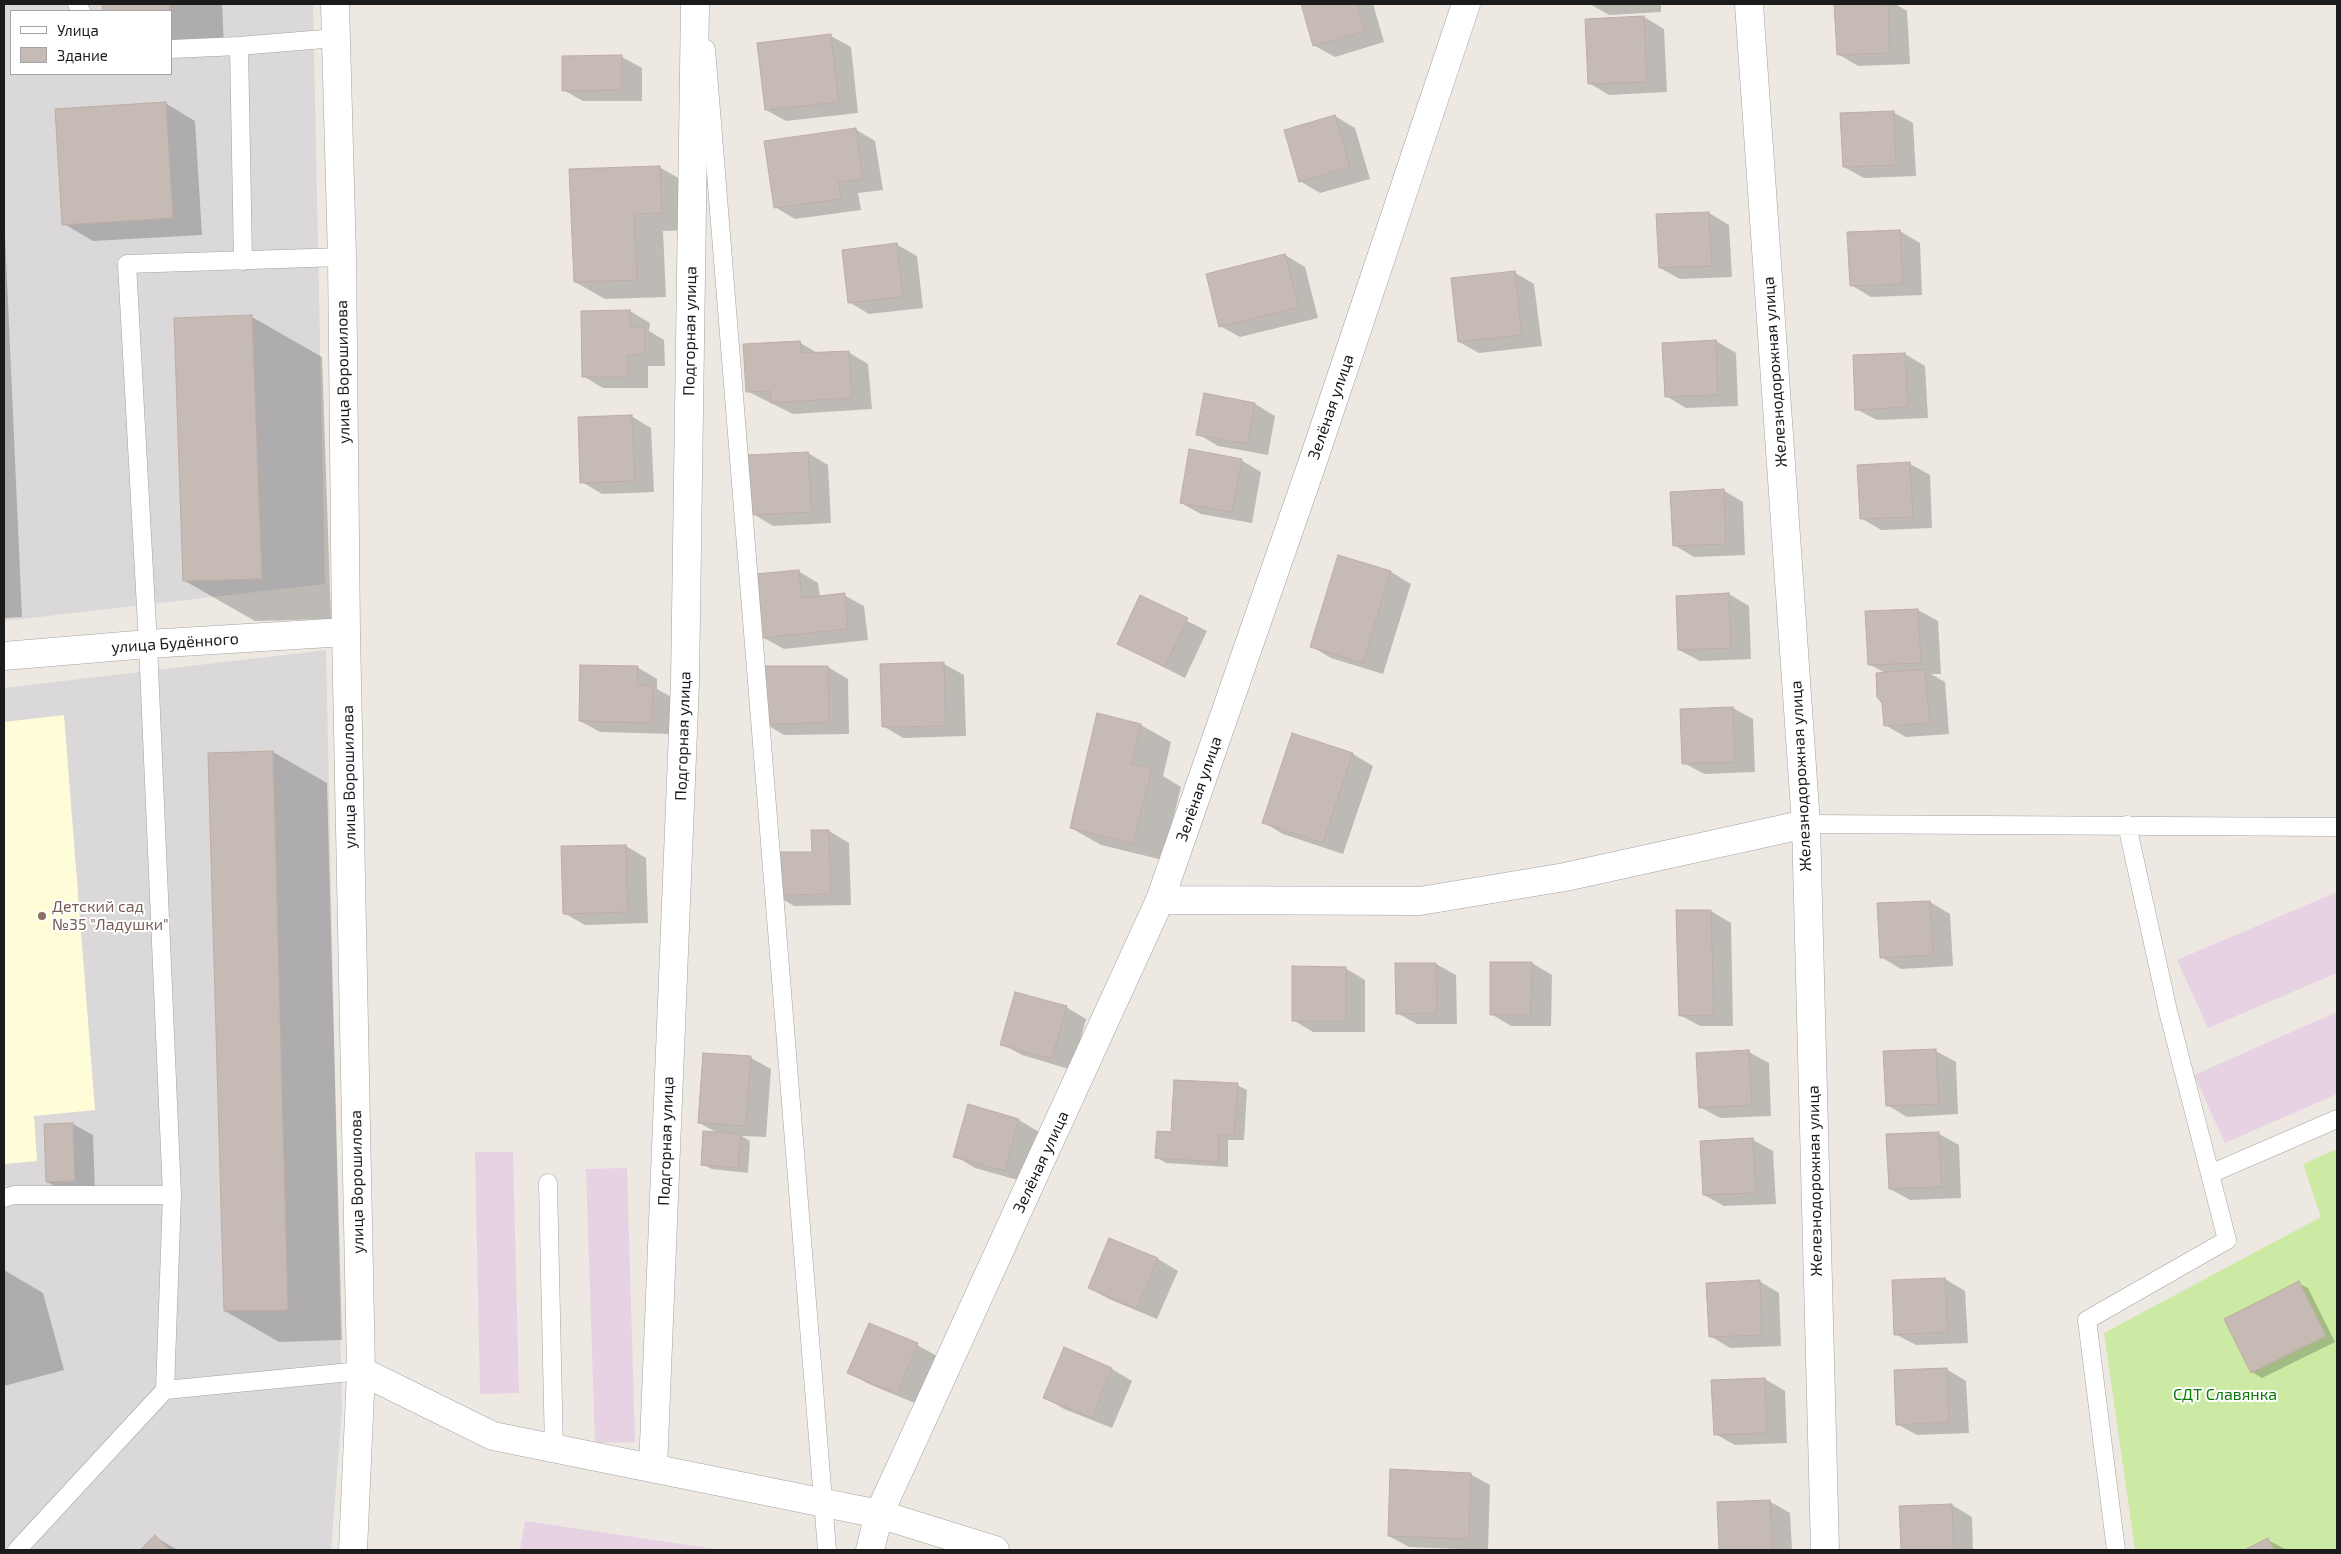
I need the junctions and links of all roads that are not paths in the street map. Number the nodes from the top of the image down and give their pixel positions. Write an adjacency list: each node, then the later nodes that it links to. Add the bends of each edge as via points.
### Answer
1 (335, 4): 6 (street, улица Ворошилова)
2 (695, 4): 26 (street, Подгорная улица, via 686,682)
3 (702, 4): 30 (lane)
4 (1466, 4): 17 (street, Зелёная улица)
5 (1749, 4): 14 (street, Железнодорожная улица)
6 (336, 38): 7 (lane); 9 (street, улица Ворошилова)
7 (239, 46): 8 (lane); 10 (lane)
8 (172, 49)
9 (342, 257): 10 (lane); 11 (street, улица Ворошилова)
10 (243, 261): 12 (lane, via 127,264)
11 (346, 632): 12 (street, улица Будённого); 23 (street, улица Ворошилова)
12 (148, 644): 13 (street, улица Будённого); 21 (lane)
13 (4, 656)
14 (1806, 824): 15 (lane); 17 (street, via 1565,877 1420,901); 33 (street, Железнодорожная улица)
15 (2127, 825): 16 (lane); 19 (lane, via 2168,1011)
16 (2337, 827)
17 (1160, 900): 27 (street, Зелёная улица)
18 (2337, 1119): 19 (lane)
19 (2210, 1174): 34 (lane, via 2227,1240 2087,1320)
20 (548, 1183): 25 (lane)
21 (172, 1195): 22 (lane, via 14,1195); 24 (lane)
22 (4, 1198)
23 (361, 1371): 24 (lane); 25 (street, via 493,1436); 29 (street, улица Ворошилова)
24 (165, 1390): 28 (lane)
25 (554, 1448): 26 (street)
26 (653, 1468): 27 (street)
27 (879, 1514): 31 (street, Зелёная улица); 32 (street)
28 (17, 1550)
29 (353, 1550)
30 (827, 1550)
31 (870, 1550)
32 (995, 1550)
33 (1824, 1550)
34 (2116, 1550)

